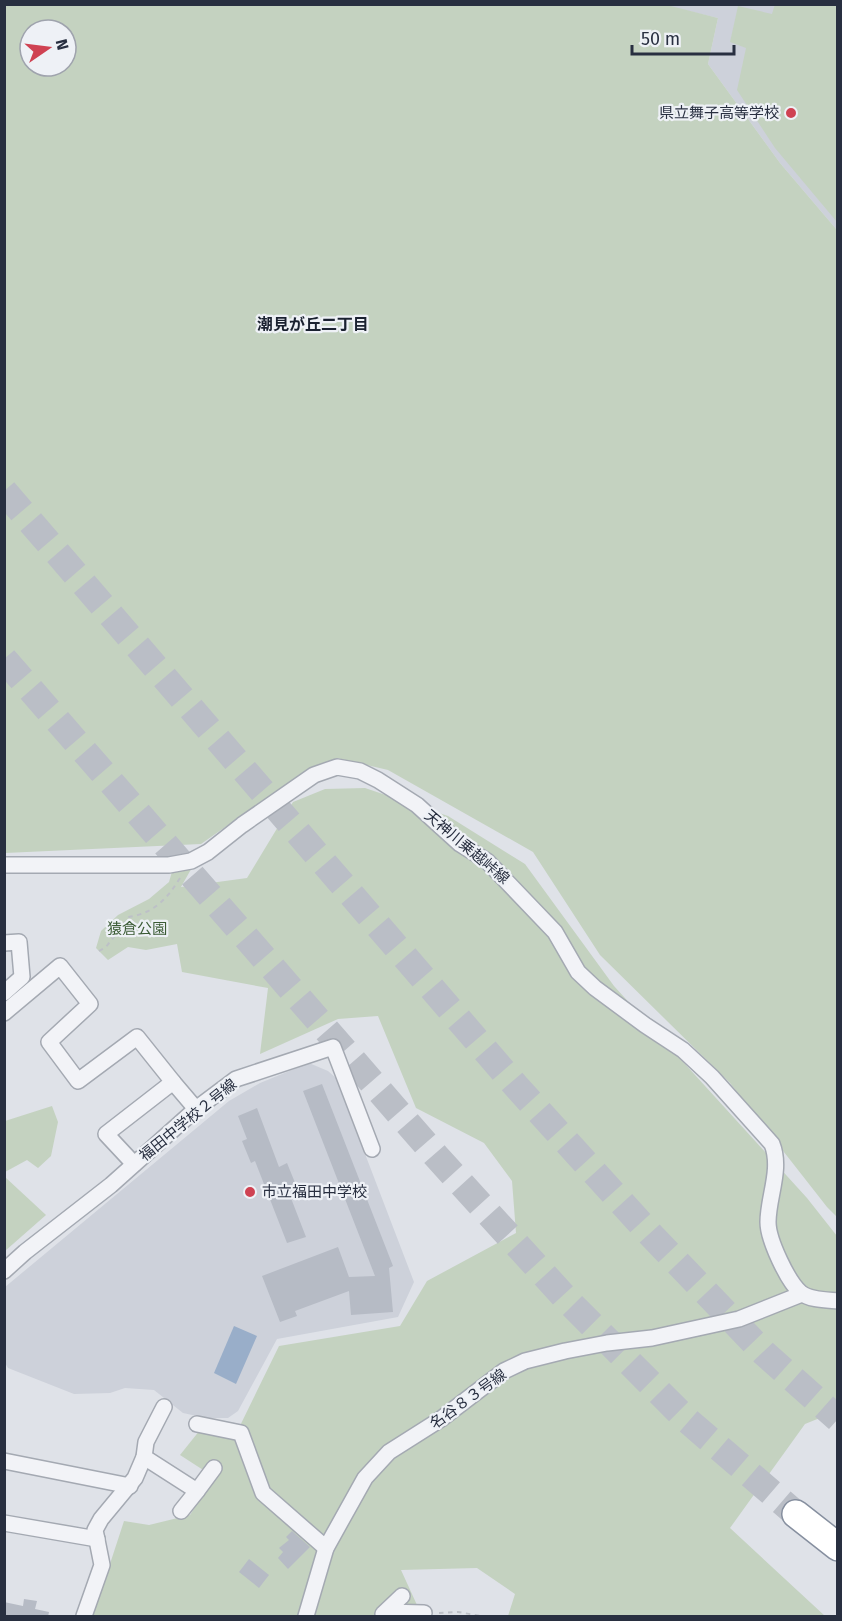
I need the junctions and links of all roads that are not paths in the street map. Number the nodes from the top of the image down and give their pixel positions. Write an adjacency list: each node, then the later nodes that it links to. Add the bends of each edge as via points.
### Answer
1 (4, 865): 10 (street, 天神川乗越峠線, via 169,866 191,861 220,844 300,783 330,768 345,767 378,780 417,805 460,844 487,861 555,932 578,972 683,1050 772,1144 776,1153 768,1223 781,1261)
2 (4, 943): 3 (street, via 19,942 22,977)
3 (4, 993)
4 (4, 1013): 5 (street, via 60,966 90,1004 49,1041 78,1081 137,1037)
5 (173, 1082): 6 (street); 8 (street, via 106,1134)
6 (196, 1109): 7 (street, 福田中学校２号線, via 236,1079 333,1047); 8 (street, 福田中学校２号線)
7 (372, 1149)
8 (134, 1164): 9 (street, 福田中学校２号線)
9 (4, 1271)
10 (802, 1294): 11 (street); 24 (street, 名谷８３号線, via 739,1319 565,1351 504,1371 389,1452 365,1478)
11 (837, 1301)
12 (164, 1407): 14 (street, via 146,1442)
13 (197, 1424): 24 (street, via 241,1433 263,1493)
14 (144, 1457): 17 (street); 18 (street)
15 (4, 1461): 17 (street)
16 (214, 1468): 18 (street)
17 (130, 1486): 22 (street, via 101,1519 95,1530)
18 (197, 1491): 19 (street)
19 (181, 1511)
20 (796, 1514): 23 (highway)
21 (4, 1523): 22 (street)
22 (97, 1539): 28 (street, via 102,1565)
23 (837, 1547)
24 (326, 1548): 29 (street, 名谷８３号線)
25 (402, 1596): 27 (street)
26 (424, 1613): 27 (street)
27 (383, 1614)
28 (84, 1617)
29 (306, 1617)

